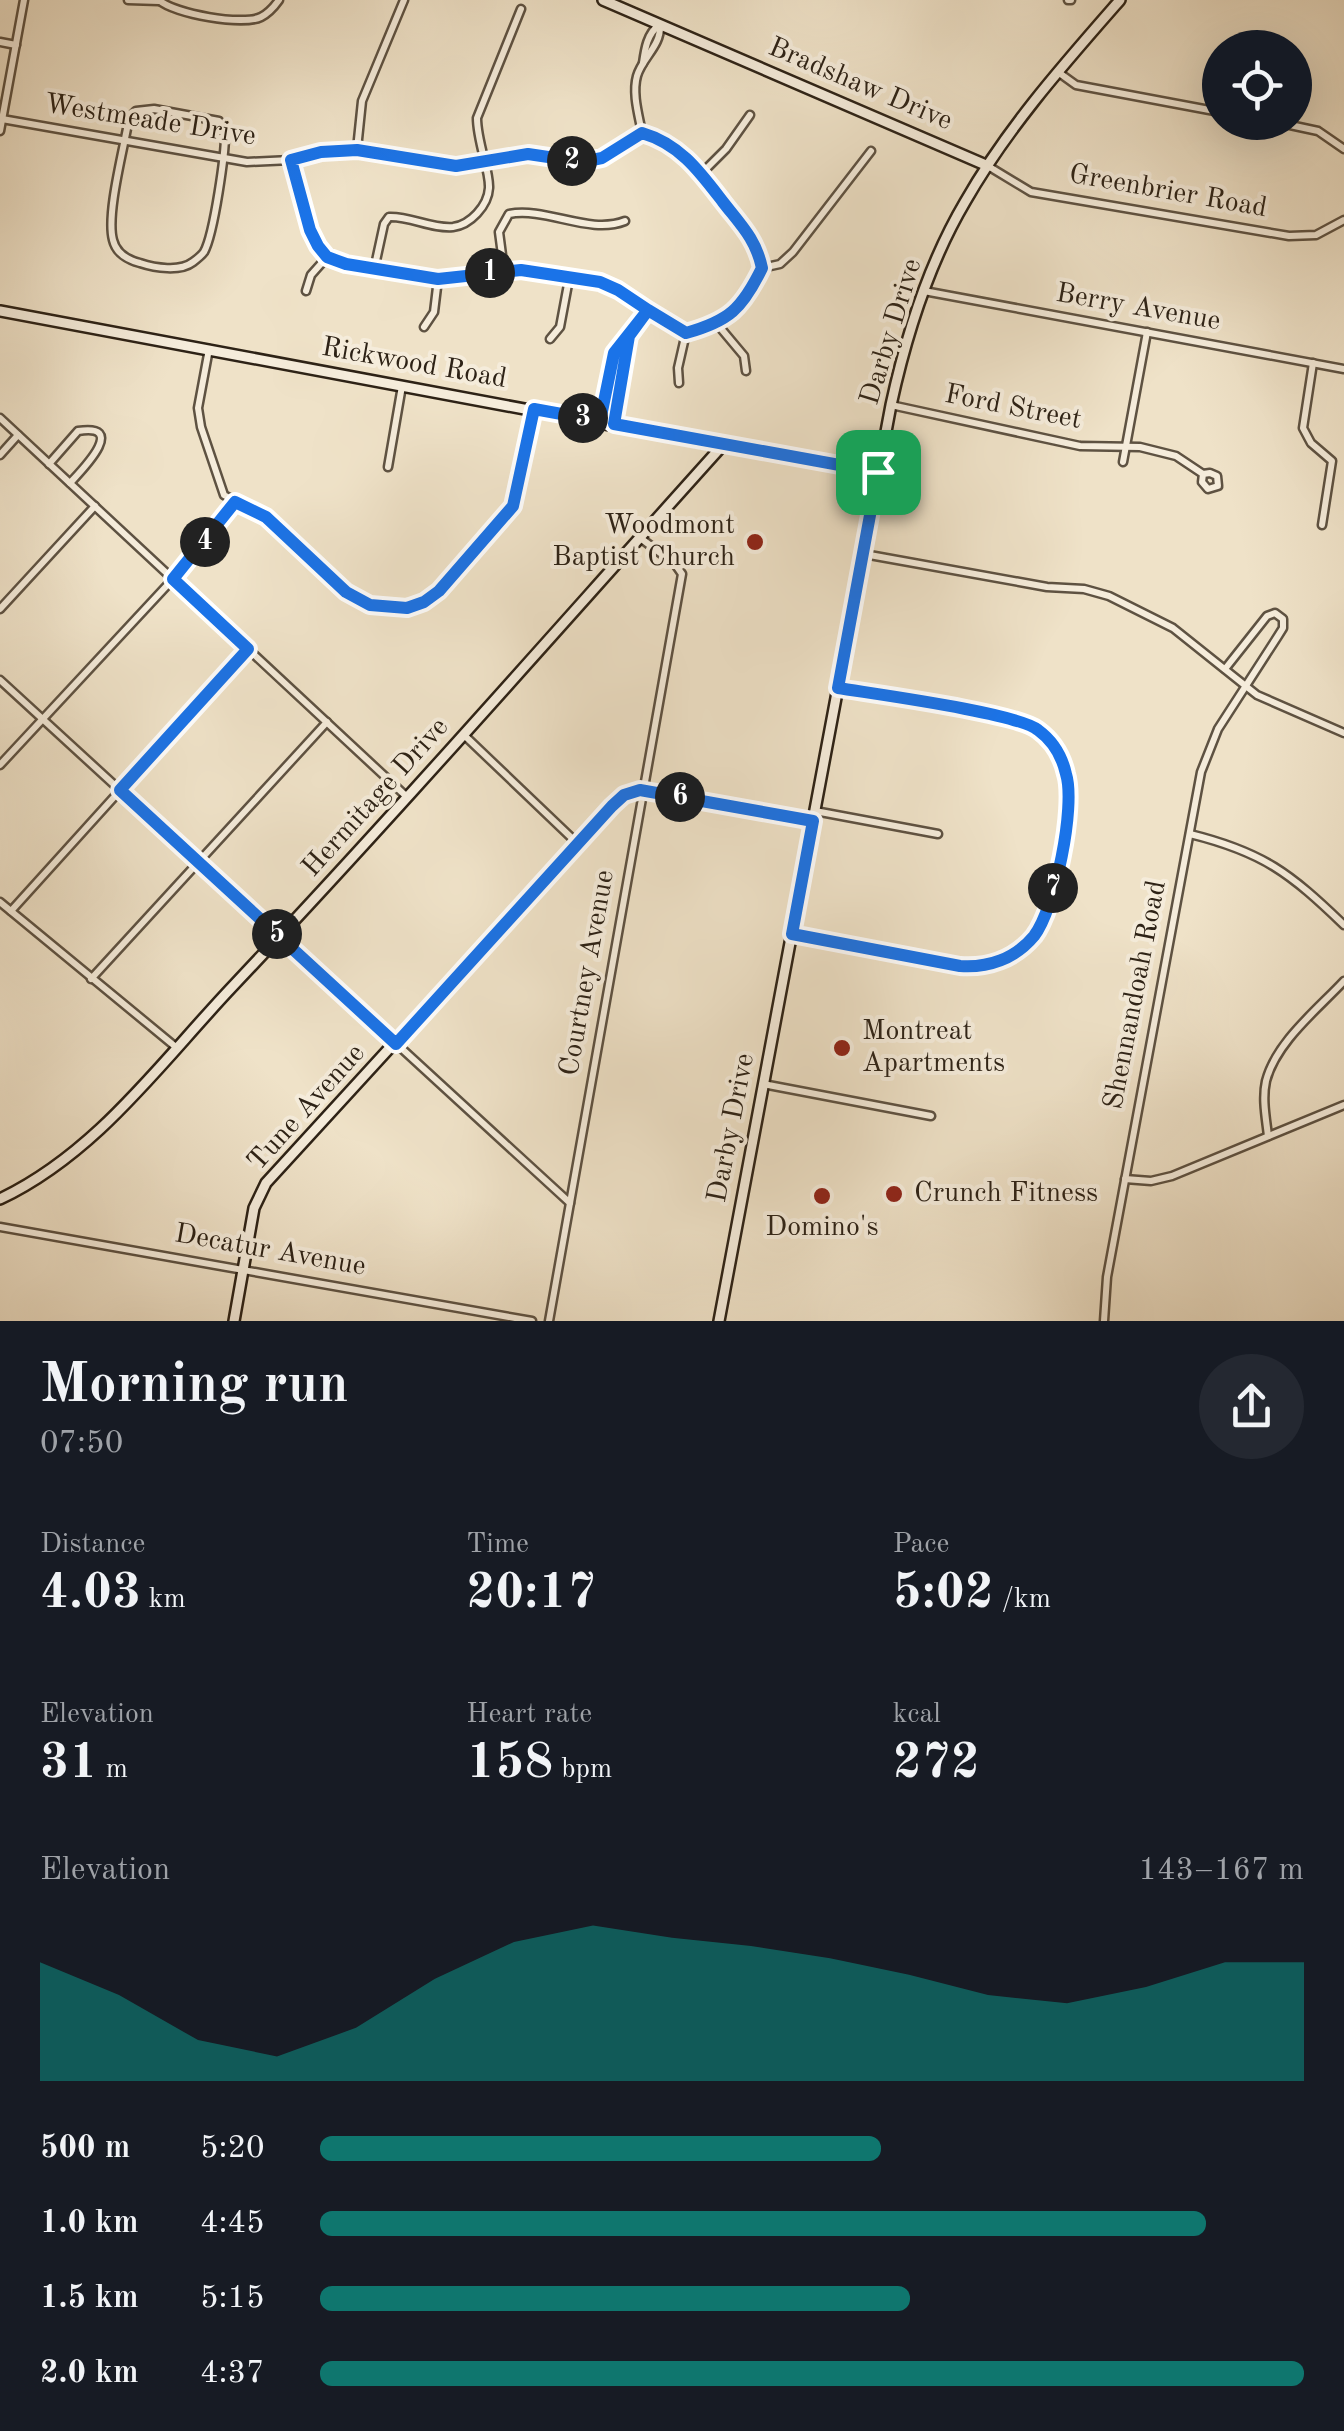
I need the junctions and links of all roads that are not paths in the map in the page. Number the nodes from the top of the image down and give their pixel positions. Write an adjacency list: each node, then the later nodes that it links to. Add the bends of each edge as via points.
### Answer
1 (24, 0): 11 (street)
2 (128, 0): 3 (street)
3 (160, 0): 4 (street, via 171,9 250,20)
4 (279, 0)
5 (404, 0): 21 (street, via 362,101)
6 (604, 0): 9 (main road, Bradshaw Drive)
7 (1120, 0): 12 (main road, Darby Drive)
8 (522, 10): 25 (street, via 478,118)
9 (660, 24): 18 (street, via 636,78); 26 (main road, Bradshaw Drive)
10 (0, 42): 11 (street)
11 (16, 44): 15 (street)
12 (1056, 72): 13 (street, via 1076,85); 26 (main road, Darby Drive)
13 (1202, 109)
14 (750, 115): 27 (street)
15 (2, 119): 16 (street); 19 (street, Westmeade Drive)
16 (0, 131)
17 (1312, 131): 20 (street)
18 (642, 133): 25 (street, Westmeade Drive, via 602,158 582,162 528,154); 27 (street, via 669,144)
19 (126, 142): 23 (street, Westmeade Drive); 23 (street, via 130,118 154,109 219,122); 23 (street, via 113,245 146,265 190,265 204,252)
20 (1344, 149)
21 (357, 150): 24 (street, Westmeade Drive); 25 (street, Westmeade Drive, via 428,163)
22 (870, 151): 31 (street, via 793,252)
23 (224, 158): 24 (street, Westmeade Drive)
24 (291, 160): 30 (street, via 310,230)
25 (483, 164): 32 (street, via 489,188 470,220 453,227 389,218)
26 (988, 166): 29 (street, Greenbrier Road, via 1031,192 1290,236 1316,235); 37 (main road, Darby Drive)
27 (702, 172): 31 (street, via 752,236)
28 (624, 220): 33 (street, via 610,226 508,214 499,232)
29 (1344, 220)
30 (327, 257): 32 (street); 36 (street)
31 (762, 268): 40 (street)
32 (374, 270): 34 (street)
33 (504, 270): 34 (street); 35 (street)
34 (438, 279): 41 (street, via 434,312)
35 (569, 279): 38 (street, via 612,287); 45 (street, via 560,327)
36 (306, 290)
37 (924, 292): 42 (street, Berry Avenue); 52 (main road, Darby Drive)
38 (648, 310): 43 (street); 44 (street)
39 (0, 311): 46 (main road, Rickwood Road)
40 (718, 324): 43 (street); 49 (street, via 744,356)
41 (424, 326)
42 (1147, 332): 47 (street, Berry Avenue); 58 (street)
43 (686, 333): 50 (street)
44 (629, 336): 55 (street, via 610,363); 56 (street)
45 (550, 339)
46 (209, 350): 51 (main road, Rickwood Road); 67 (street, via 201,427 224,495)
47 (1313, 363): 48 (street, Berry Avenue); 69 (street, via 1303,428 1332,460)
48 (1344, 368)
49 (746, 372)
50 (679, 383)
51 (402, 385): 53 (main road, Rickwood Road); 63 (street)
52 (891, 405): 58 (street, Ford Street, via 1080,446); 64 (main road, Darby Drive)
53 (534, 409): 55 (main road, Rickwood Road); 67 (street, via 513,506 439,591 407,608 370,605 346,592 266,517)
54 (0, 418): 57 (street)
55 (600, 421): 56 (main road, Rickwood Road)
56 (614, 424): 59 (main road, Rickwood Road)
57 (18, 435): 60 (street); 62 (street)
58 (1126, 445): 61 (street); 65 (street, Ford Street, via 1176,456)
59 (722, 446): 64 (main road, Rickwood Road); 70 (main road, Hermitage Drive)
60 (0, 455)
61 (1123, 462)
62 (49, 464): 66 (street); 66 (street, via 78,431 98,434 99,452)
63 (388, 466)
64 (878, 472): 71 (main road, Darby Drive)
65 (1203, 474)
66 (70, 484): 68 (street)
67 (235, 502): 72 (street)
68 (95, 506): 72 (street); 73 (street)
69 (1322, 525)
70 (638, 537): 82 (main road, Hermitage Drive); 85 (street, Courtney Avenue, via 682,574)
71 (864, 554): 75 (street, via 1109,596 1158,618); 77 (main road, Darby Drive)
72 (173, 579): 74 (street); 79 (street)
73 (0, 610)
74 (248, 649): 80 (street); 84 (street)
75 (1225, 669): 78 (street); 78 (street, Shennandoah Road, via 1266,616 1282,619 1283,628)
76 (0, 680): 79 (street)
77 (838, 688): 87 (main road, Darby Drive); 95 (street, via 1021,720 1038,729 1067,774 1061,846 1040,926 1000,962 960,966)
78 (1245, 688): 81 (street); 89 (street, Shennandoah Road, via 1214,737)
79 (42, 719): 83 (street); 84 (street)
80 (327, 722): 86 (street); 91 (street)
81 (1344, 733)
82 (464, 735): 86 (main road, Hermitage Drive); 90 (street)
83 (0, 765)
84 (120, 790): 91 (street); 93 (street)
85 (644, 790): 87 (street); 90 (main road, Tune Avenue, via 624,795); 107 (street, Courtney Avenue)
86 (407, 796): 96 (main road, Hermitage Drive)
87 (814, 816): 88 (street); 95 (main road, Darby Drive)
88 (938, 834)
89 (1190, 834): 94 (street, via 1263,858); 105 (street, Shennandoah Road)
90 (577, 843): 99 (main road, Tune Avenue)
91 (198, 862): 96 (street); 97 (street)
92 (0, 902): 93 (street)
93 (11, 911): 97 (street)
94 (1344, 925)
95 (792, 934): 101 (main road, Darby Drive)
96 (280, 937): 99 (street); 100 (main road, Hermitage Drive)
97 (91, 978): 100 (street)
98 (1344, 980): 104 (street, via 1282,1048 1270,1072 1264,1099)
99 (396, 1044): 107 (street); 109 (main road, Tune Avenue, via 266,1183 254,1208)
100 (177, 1048): 106 (main road, Hermitage Drive, via 87,1143)
101 (763, 1084): 103 (street); 113 (main road, Darby Drive)
102 (1344, 1105): 104 (street)
103 (931, 1116)
104 (1268, 1136): 105 (street, via 1172,1176)
105 (1125, 1179): 114 (street, Shennandoah Road)
106 (0, 1199)
107 (570, 1203): 112 (street, Courtney Avenue)
108 (0, 1226): 109 (street, Decatur Avenue)
109 (244, 1270): 110 (main road, Tune Avenue); 111 (street, Decatur Avenue)
110 (234, 1321)
111 (532, 1321)
112 (550, 1321)
113 (718, 1321)
114 (1104, 1321)

